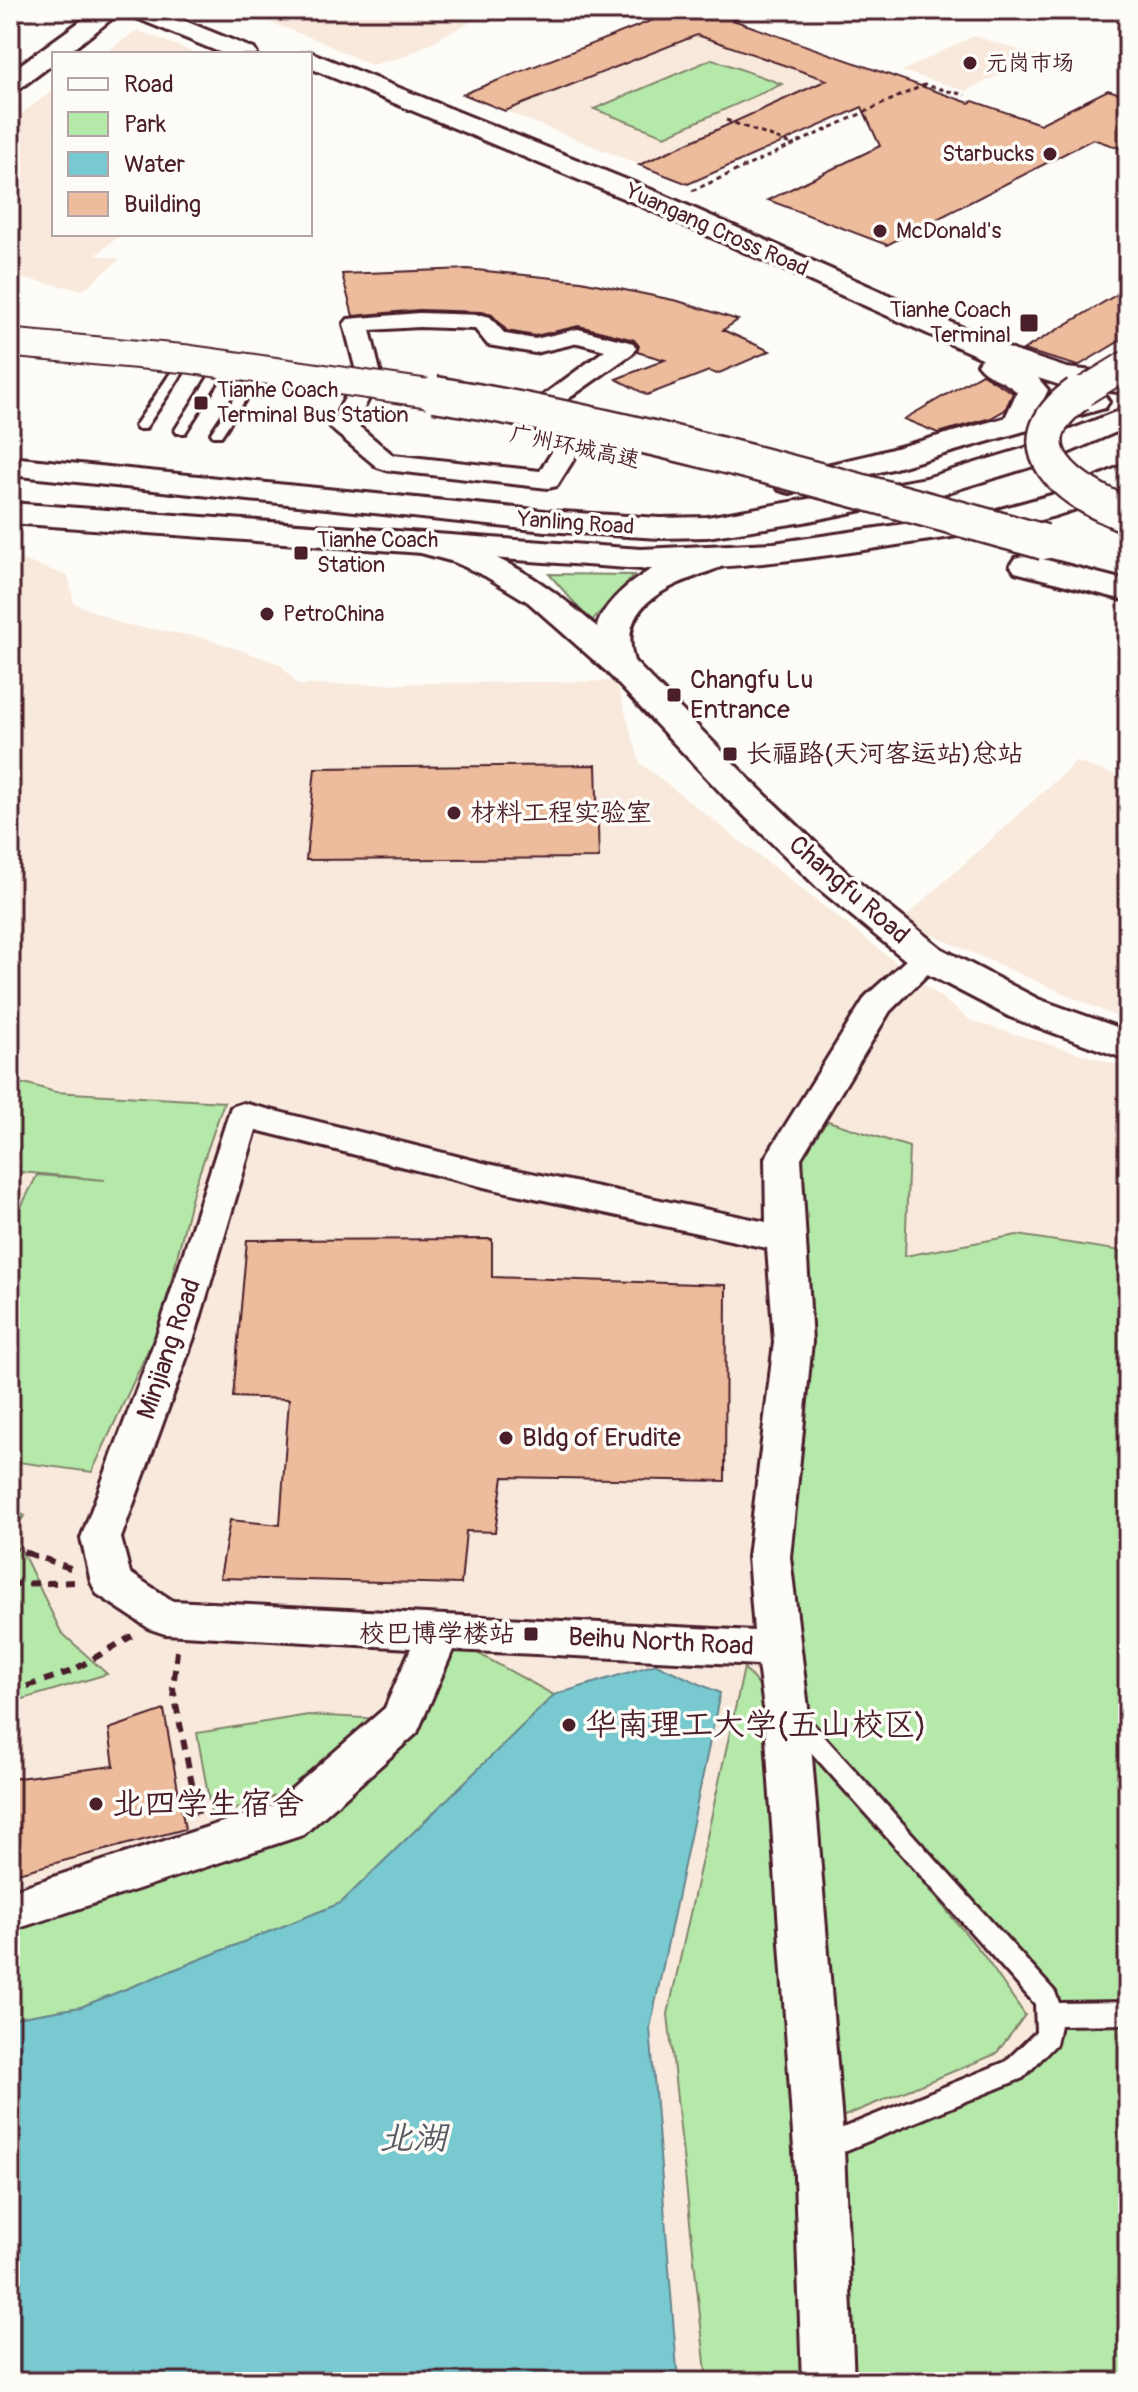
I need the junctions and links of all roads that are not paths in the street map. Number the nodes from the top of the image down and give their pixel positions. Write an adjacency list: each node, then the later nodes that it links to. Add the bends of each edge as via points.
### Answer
1 (111, 10): 5 (main road)
2 (137, 10): 4 (main road)
3 (192, 10): 4 (main road)
4 (252, 46)
5 (54, 52)
6 (52, 53): 9 (main road)
7 (312, 60): 14 (main road, Yuangang Cross Road, via 661,204)
8 (312, 81): 14 (main road, Yuangang Cross Road)
9 (10, 84)
10 (482, 322): 10 (street, via 356,324 369,375 343,426 386,462 548,480 576,435 542,405 624,348 578,336 535,346 497,340)
11 (10, 343): 34 (main road, 广州环城高速, bridge, via 269,368 556,416 719,453)
12 (1128, 364): 32 (main road, bridge, via 1062,406 1044,439 1048,458 1068,482)
13 (10, 366): 34 (main road, 广州环城高速, via 160,377 444,419)
14 (1014, 367): 18 (main road, Yuangang Cross Road, via 1078,381); 21 (main road, via 1033,390)
15 (176, 374): 22 (lane)
16 (214, 378): 23 (lane)
17 (251, 382): 24 (lane)
18 (1128, 384)
19 (1128, 394): 21 (main road)
20 (1128, 416): 27 (main road, Yanling Road, via 1036,455 931,487 707,527 572,524)
21 (1018, 422): 26 (main road, via 836,473 723,495 632,504 475,497 123,461)
22 (141, 426)
23 (181, 430)
24 (217, 433)
25 (1128, 437): 35 (main road, via 1034,474 927,505 733,541)
26 (10, 458)
27 (10, 466)
28 (1128, 472): 30 (main road, Yanling Road)
29 (1128, 491): 30 (main road)
30 (1091, 493): 36 (main road, Yanling Road, via 980,522)
31 (10, 513): 33 (main road, Yanling Road)
32 (1128, 515)
33 (422, 543): 35 (main road, Yanling Road); 39 (main road, Changfu Road, via 466,555 520,581)
34 (1036, 554): 37 (main road, 广州环城高速); 38 (main road, 广州环城高速)
35 (581, 555): 36 (main road, Yanling Road)
36 (709, 560): 39 (main road, via 645,587 629,600 612,640)
37 (1128, 563)
38 (1128, 591)
39 (618, 664): 40 (main road, Changfu Road, via 824,873)
40 (928, 958): 41 (main road, Changfu Road, via 1024,1008); 42 (street, Beihu North Road, via 878,1004 783,1158)
41 (1128, 1046)
42 (785, 1239): 43 (street, Minjiang Road, via 488,1176 243,1115 177,1332 101,1538 112,1582); 45 (street, Beihu North Road, via 793,1342 769,1557)
43 (173, 1618): 44 (street, Beihu North Road)
44 (439, 1632): 45 (street, Beihu North Road); 47 (street, via 402,1720 287,1821)
45 (777, 1649): 46 (street)
46 (786, 1708): 49 (lane, via 1047,2000); 50 (street)
47 (10, 1911)
48 (1128, 2013): 49 (lane)
49 (1048, 2014): 50 (lane, via 1048,2036 1014,2070)
50 (819, 2149): 51 (street)
51 (828, 2382)

